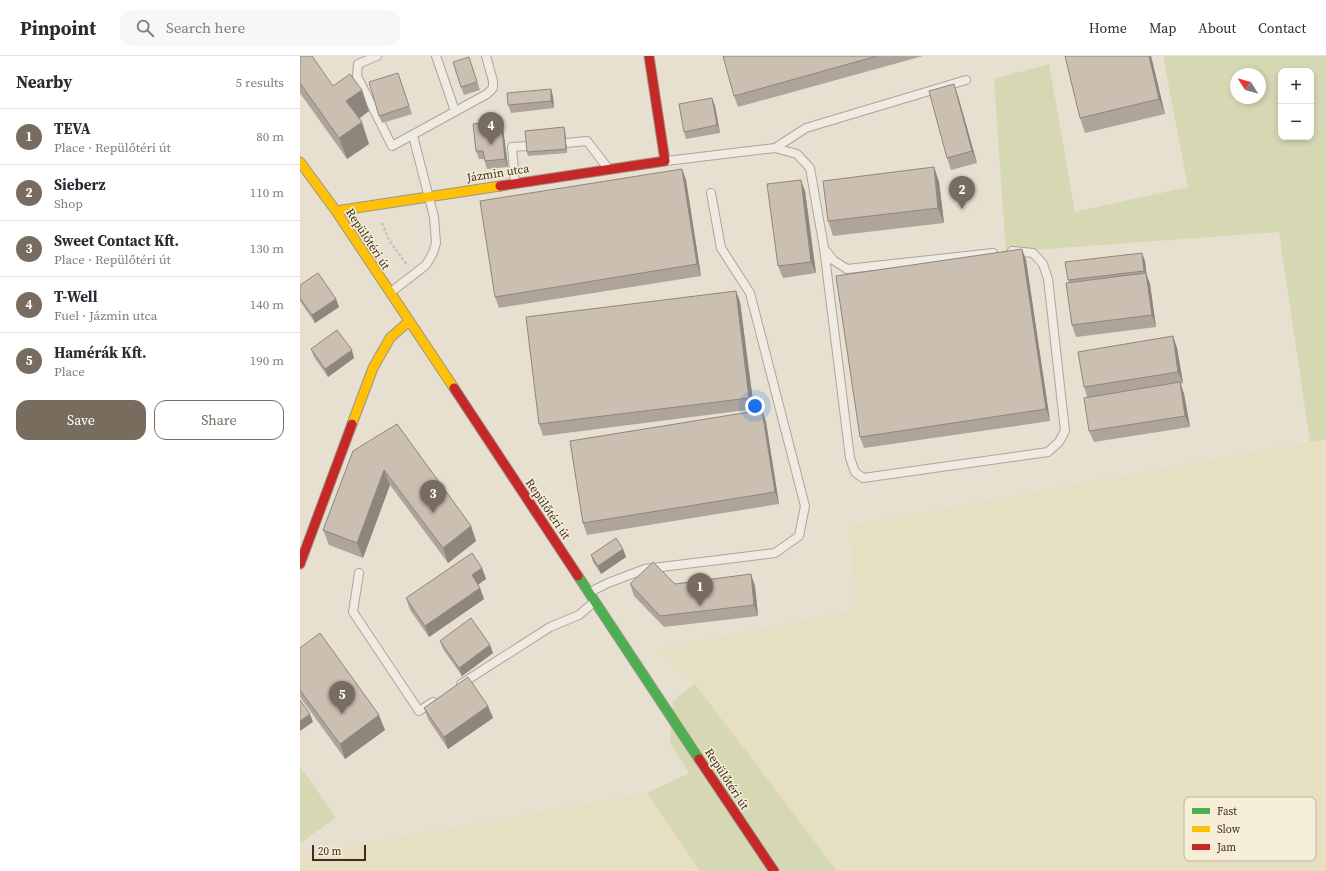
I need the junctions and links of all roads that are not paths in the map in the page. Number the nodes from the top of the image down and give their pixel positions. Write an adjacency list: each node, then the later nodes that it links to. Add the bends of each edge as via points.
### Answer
1 (377, 56): 7 (lane, via 358,64 357,76 392,146)
2 (436, 56): 6 (lane)
3 (486, 56): 6 (lane, via 493,81 492,88 487,94)
4 (649, 56): 11 (street)
5 (966, 80): 10 (lane, via 806,128)
6 (455, 111): 7 (lane)
7 (413, 136): 16 (lane)
8 (566, 143): 13 (lane, via 587,141)
9 (527, 146): 14 (lane, via 512,147)
10 (775, 148): 11 (lane); 18 (lane, via 796,154 810,168)
11 (665, 161): 13 (street, Jázmin utca)
12 (300, 162): 17 (street, Repülőtéri út)
13 (609, 169): 14 (street, Jázmin utca)
14 (515, 183): 16 (street, Jázmin utca)
15 (711, 193): 23 (lane, via 721,248 750,293 805,506 799,536 775,553 644,570 608,583)
16 (429, 196): 17 (street, Jázmin utca); 19 (lane, via 436,223 433,253 426,265)
17 (336, 211): 19 (street, Repülőtéri út)
18 (824, 248): 18 (lane, via 833,260 847,270 1019,250 1033,253 1043,264 1048,279 1065,431 1059,442 1048,452 863,478 855,472 850,458)
19 (389, 294): 20 (street, Repülőtéri út)
20 (408, 322): 21 (street, via 390,338 372,368); 23 (street, Repülőtéri út)
21 (300, 564)
22 (359, 573): 25 (lane, via 354,612 419,711)
23 (592, 596): 24 (lane, via 579,615 550,627); 26 (street, Repülőtéri út)
24 (451, 690)
25 (438, 699)
26 (774, 871)

